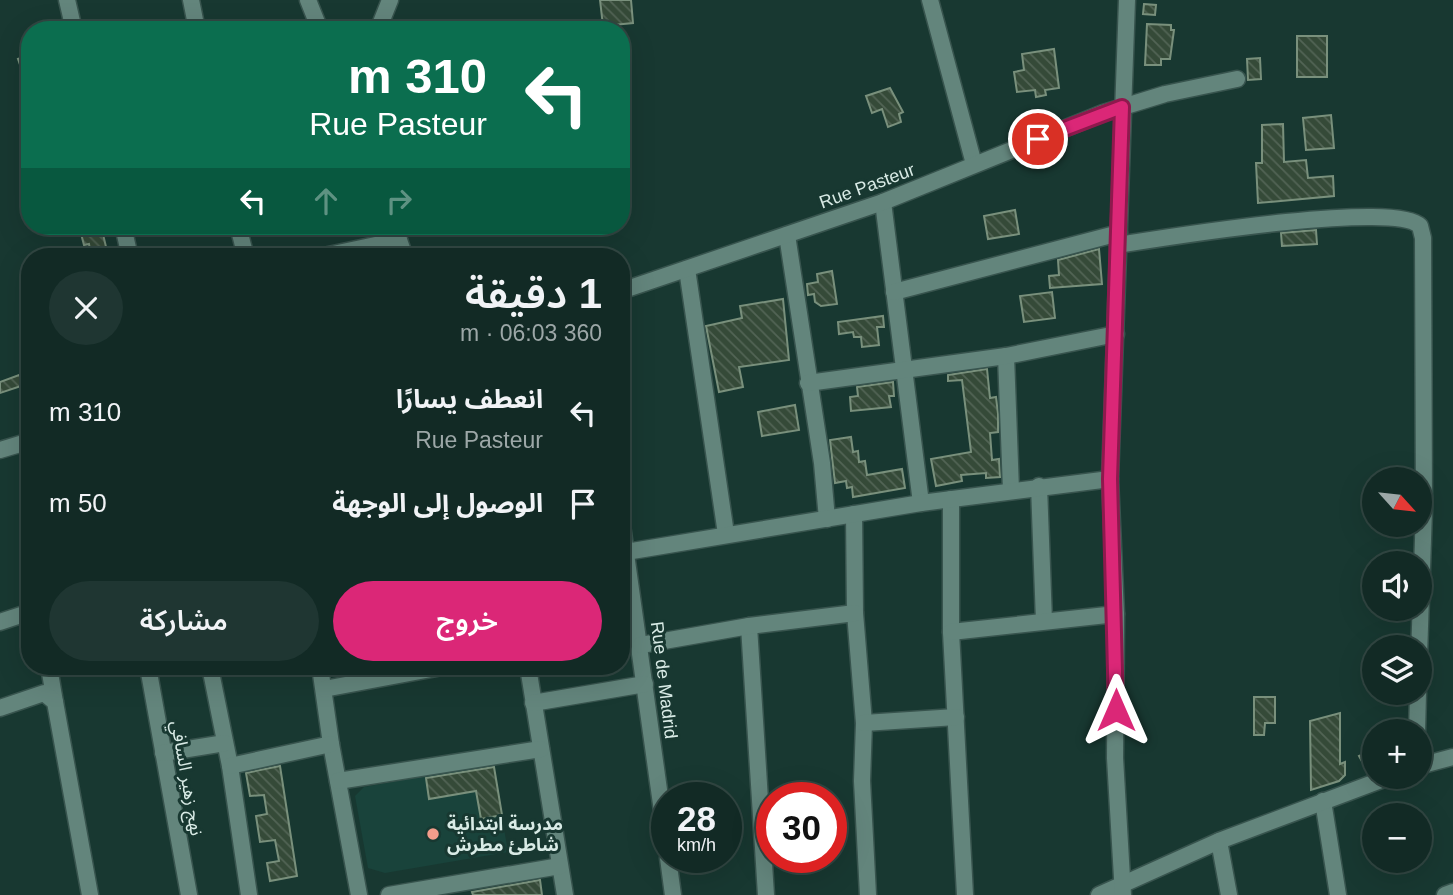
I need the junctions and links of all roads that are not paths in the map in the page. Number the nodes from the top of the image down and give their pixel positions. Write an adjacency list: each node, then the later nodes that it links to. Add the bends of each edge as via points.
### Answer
1 (66, 0): 7 (street)
2 (191, 0): 8 (street)
3 (308, 0): 9 (street)
4 (390, 0): 10 (street)
5 (930, 0): 13 (street)
6 (1127, 0): 12 (street)
7 (72, 21)
8 (195, 21)
9 (316, 21)
10 (382, 21)
11 (1237, 79): 12 (street, Rue Pasteur)
12 (1122, 107): 13 (street, Rue Pasteur); 17 (street)
13 (974, 164): 14 (street, Rue Pasteur)
14 (883, 202): 16 (street, Rue Pasteur); 21 (street)
15 (390, 235): 18 (street)
16 (787, 235): 19 (street, Rue Pasteur); 25 (street)
17 (1118, 239): 21 (street); 22 (street); 45 (street, via 1340,219 1408,219 1420,226 1424,510)
18 (348, 248)
19 (687, 269): 20 (street, Rue Pasteur); 35 (street)
20 (630, 288)
21 (894, 292): 24 (street)
22 (1116, 334): 23 (street); 28 (street)
23 (1006, 356): 24 (street); 30 (street)
24 (905, 371): 25 (street); 32 (street)
25 (808, 383): 34 (street)
26 (21, 444): 27 (street)
27 (0, 450)
28 (1110, 479): 29 (street); 39 (street)
29 (1039, 486): 30 (street); 41 (street)
30 (1011, 489): 31 (street)
31 (951, 499): 32 (street); 44 (street)
32 (920, 503): 33 (street)
33 (854, 514): 34 (street); 38 (street)
34 (827, 519): 35 (street)
35 (726, 534): 36 (street)
36 (630, 551)
37 (630, 577): 46 (street, Rue de Madrid)
38 (855, 613): 43 (street); 59 (street)
39 (1116, 614): 41 (street); 75 (street, via 1115,758)
40 (21, 615): 42 (street)
41 (1044, 621): 44 (street)
42 (0, 622)
43 (749, 626): 46 (street); 84 (street)
44 (951, 632): 58 (street)
45 (1420, 635)
46 (641, 645): 53 (street, Rue de Madrid)
47 (50, 675): 55 (street)
48 (149, 675): 63 (street, نهج زهير السافي)
49 (212, 675): 60 (street)
50 (321, 675): 54 (street)
51 (399, 675): 54 (street)
52 (529, 675): 56 (street)
53 (645, 684): 56 (street); 68 (street, Rue de Madrid)
54 (324, 689): 61 (street)
55 (55, 702): 57 (street, via 44,693); 77 (street)
56 (533, 703): 62 (street)
57 (0, 708)
58 (956, 717): 59 (street); 86 (street)
59 (864, 723): 85 (street)
60 (225, 743): 63 (street); 66 (street)
61 (331, 744): 66 (street); 67 (street)
62 (541, 749): 67 (street); 72 (street)
63 (163, 753): 78 (street, نهج زهير السافي)
64 (1453, 757): 65 (street)
65 (1432, 763)
66 (230, 766): 79 (street)
67 (338, 781): 80 (street)
68 (658, 782)
69 (1362, 787): 70 (street)
70 (1323, 801): 71 (street); 89 (street)
71 (1219, 841): 75 (street); 88 (street)
72 (560, 866): 74 (street); 82 (street)
73 (670, 873): 83 (street)
74 (456, 889): 81 (street)
75 (1123, 890): 87 (street)
76 (1453, 892): 90 (street)
77 (90, 895)
78 (189, 895)
79 (249, 895)
80 (359, 895)
81 (390, 895)
82 (565, 895)
83 (673, 895)
84 (766, 895)
85 (868, 895)
86 (965, 895)
87 (1099, 895)
88 (1228, 895)
89 (1338, 895)
90 (1445, 895)

